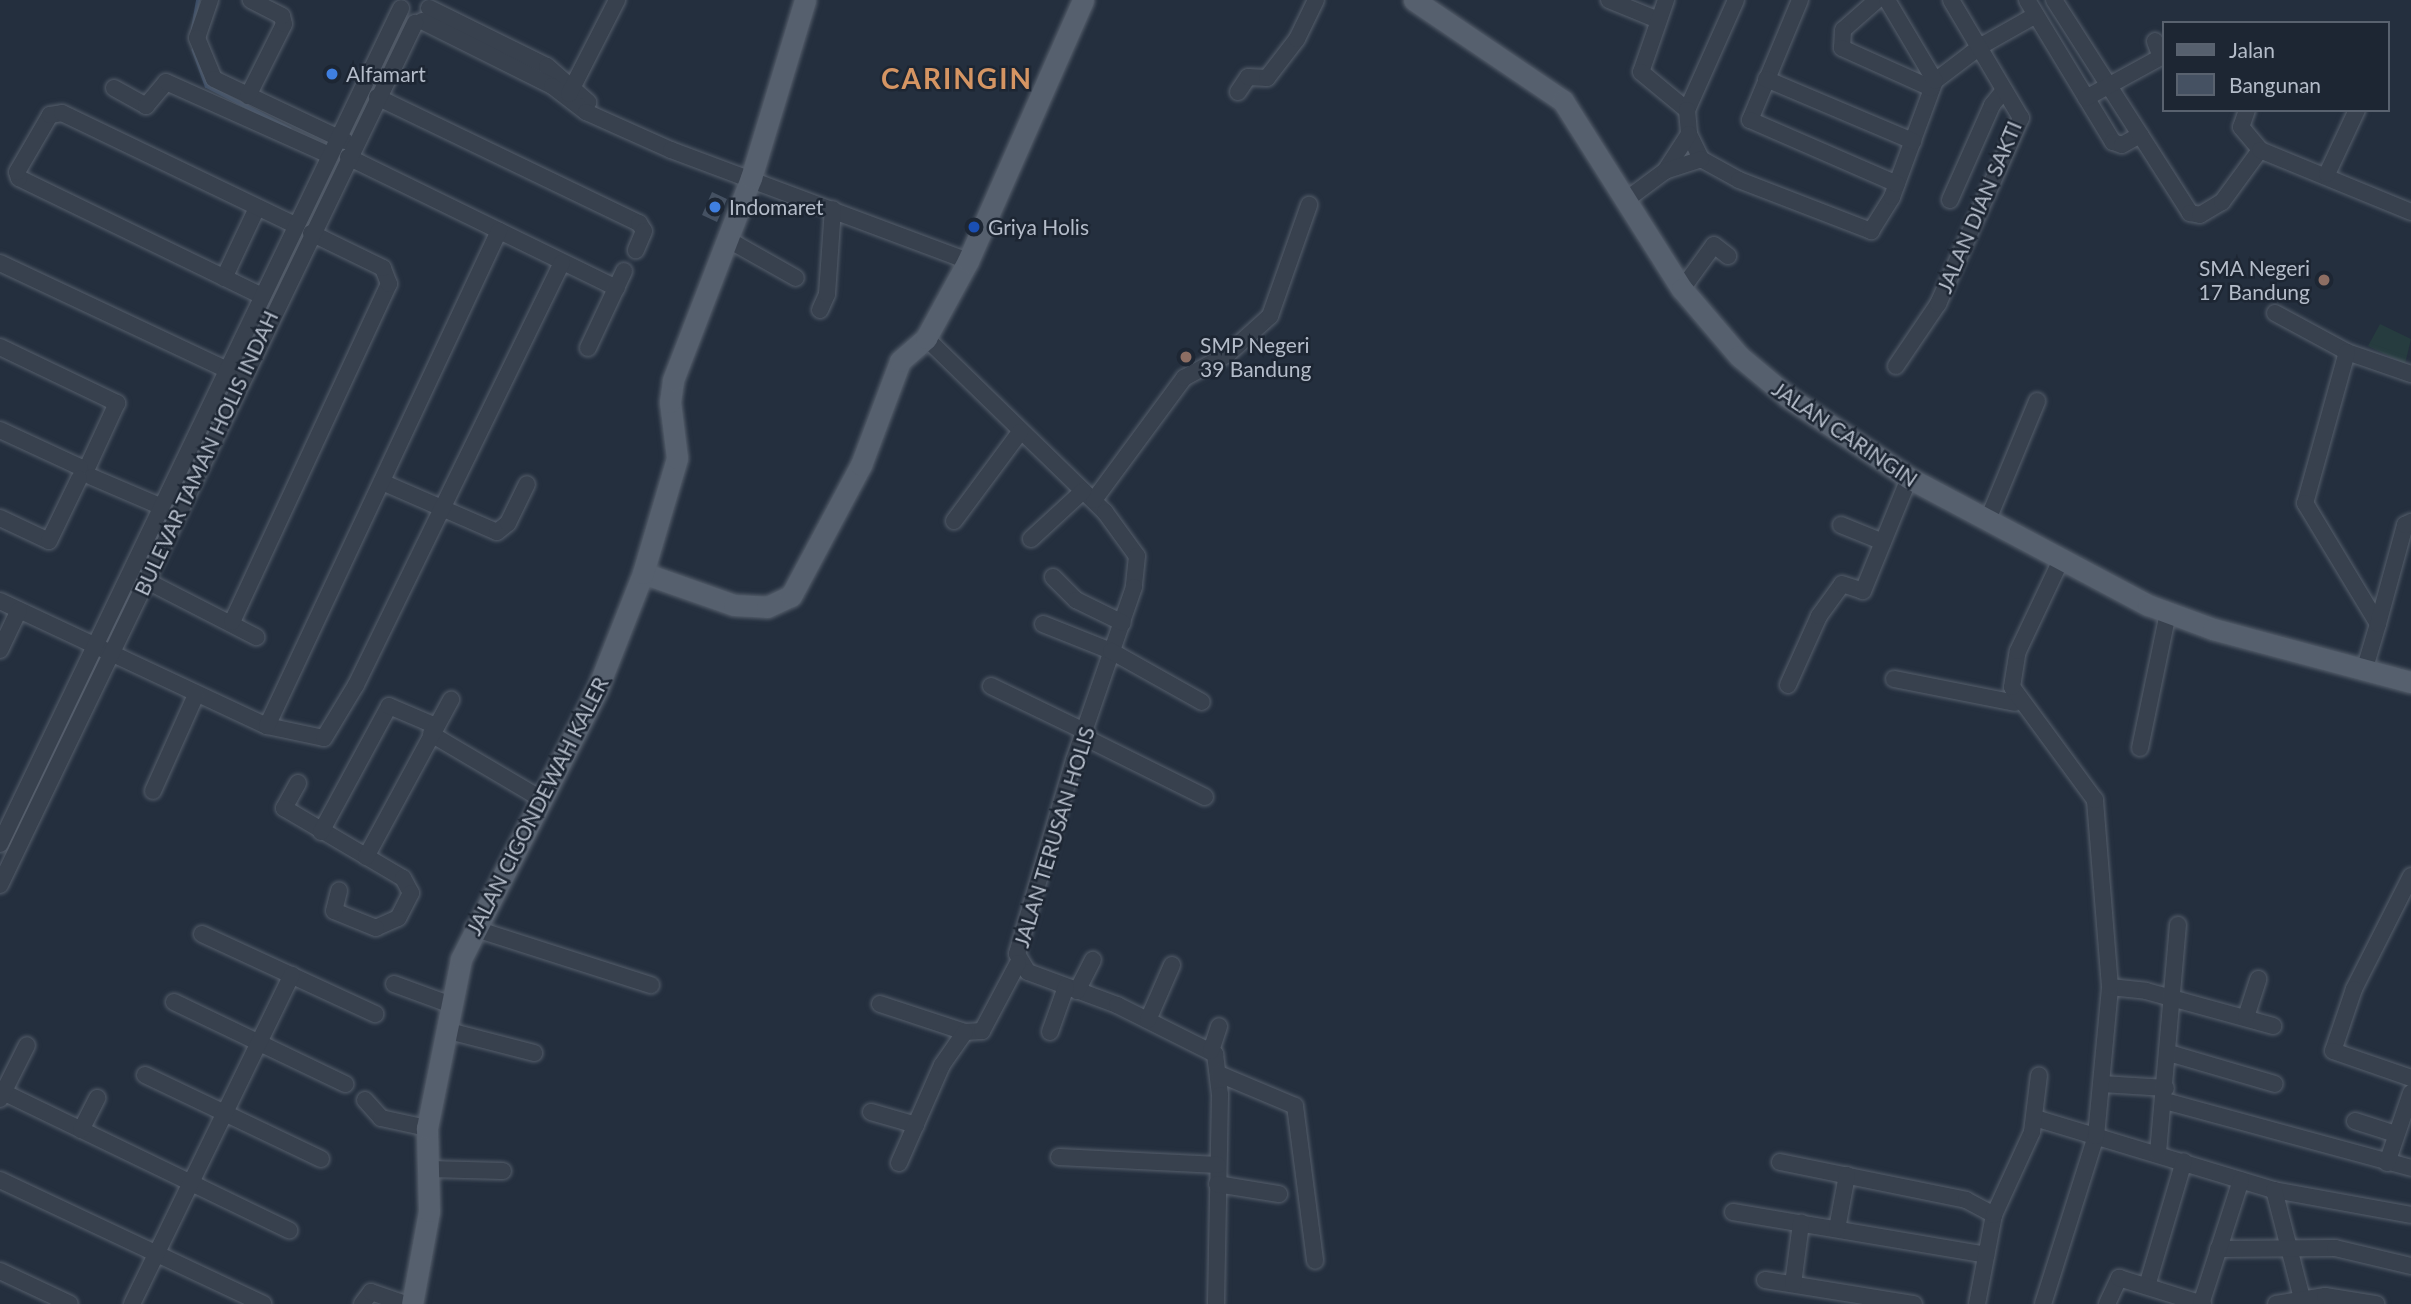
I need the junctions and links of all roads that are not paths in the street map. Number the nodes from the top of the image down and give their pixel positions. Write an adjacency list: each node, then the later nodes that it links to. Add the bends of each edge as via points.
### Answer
1 (210, 0): 30 (street, via 197,25 204,61 214,79)
2 (251, 0): 30 (street, via 282,16 284,24)
3 (617, 0): 28 (street)
4 (804, 0): 45 (main road, JALAN CIGONDEWAH KALER)
5 (1083, 0): 59 (main road)
6 (1317, 0): 29 (street, via 1297,39 1267,78 1248,77)
7 (1414, 0): 47 (main road, JALAN CARINGIN, via 1563,101)
8 (1609, 0): 20 (street)
9 (1667, 0): 20 (street)
10 (1736, 0): 33 (street)
11 (1800, 0): 23 (street)
12 (1877, 0): 24 (street, via 1843,30 1842,48)
13 (1887, 0): 24 (street)
14 (1951, 0): 22 (street, JALAN DIAN SAKTI)
15 (2026, 0): 19 (street)
16 (2054, 0): 25 (street)
17 (403, 4): 18 (street); 39 (street, BULEVAR TAMAN HOLIS INDAH)
18 (423, 13): 28 (street); 31 (street, BULEVAR TAMAN HOLIS INDAH)
19 (2036, 15): 22 (street); 32 (street)
20 (1658, 20): 33 (street, via 1641,72)
21 (2155, 41): 25 (street, via 2161,57)
22 (1981, 46): 24 (street); 27 (street, JALAN DIAN SAKTI)
23 (1766, 79): 38 (street); 46 (street, via 1751,121)
24 (1933, 85): 38 (street)
25 (2112, 86): 32 (street); 37 (street)
26 (114, 88): 41 (street, via 146,106 166,82)
27 (2004, 90): 48 (street, via 1992,105); 74 (street, JALAN DIAN SAKTI, via 2020,115 2019,124 1938,304)
28 (570, 91): 45 (street, via 598,116 671,150)
29 (1238, 92)
30 (248, 96): 39 (street)
31 (377, 97): 39 (street, BULEVAR TAMAN HOLIS INDAH); 57 (street, via 639,223 644,231)
32 (2087, 98): 37 (street, via 2115,143)
33 (1687, 110): 36 (street)
34 (2246, 112): 40 (street, via 2241,127)
35 (2356, 112): 44 (street)
36 (1689, 134): 42 (street); 43 (street)
37 (2140, 135): 40 (street, via 2195,215 2222,202)
38 (1913, 141): 46 (street)
39 (346, 144): 41 (street, BULEVAR TAMAN HOLIS INDAH); 54 (street); 55 (street, BULEVAR TAMAN HOLIS INDAH)
40 (2260, 150): 44 (street)
41 (329, 155): 53 (street, BULEVAR TAMAN HOLIS INDAH)
42 (1701, 159): 43 (street); 46 (street, via 1739,180 1871,231)
43 (1665, 171): 47 (street)
44 (2326, 174): 52 (street)
45 (751, 178): 51 (street); 56 (main road, JALAN CIGONDEWAH KALER)
46 (1897, 184)
47 (1626, 200): 66 (main road, JALAN CARINGIN)
48 (1950, 200)
49 (1309, 205): 85 (street, via 1270,316 1228,354 1184,378)
50 (257, 208): 53 (street); 63 (street); 63 (street, via 62,113 50,115 17,172 19,178)
51 (833, 209): 59 (street); 68 (street, via 827,293)
52 (2411, 212)
53 (295, 225): 67 (street, BULEVAR TAMAN HOLIS INDAH)
54 (499, 231): 61 (street); 83 (street)
55 (311, 233): 77 (street, BULEVAR TAMAN HOLIS INDAH); 102 (street, via 383,268 389,284)
56 (727, 239): 64 (street); 96 (main road, JALAN CIGONDEWAH KALER, via 673,380 670,402 677,458)
57 (636, 250)
58 (1728, 256): 66 (street, via 1714,245)
59 (968, 261): 70 (main road)
60 (0, 263): 75 (street)
61 (562, 263): 65 (street); 87 (street)
62 (624, 271): 65 (street)
63 (224, 278): 67 (street)
64 (796, 278)
65 (617, 288): 72 (street)
66 (1682, 289): 82 (main road, JALAN CARINGIN, via 1768,382)
67 (260, 295): 75 (street, BULEVAR TAMAN HOLIS INDAH)
68 (820, 310)
69 (2275, 313): 73 (street)
70 (926, 338): 80 (street, JALAN TERUSAN HOLIS); 96 (main road, via 900,361 861,465 791,596 767,607 734,605)
71 (0, 347): 81 (street, via 117,403)
72 (588, 348)
73 (2347, 352): 76 (street, via 2405,377); 105 (street, via 2305,503)
74 (1896, 366)
75 (225, 369): 77 (street); 86 (street, BULEVAR TAMAN HOLIS INDAH)
76 (2410, 371)
77 (241, 376): 98 (street, BULEVAR TAMAN HOLIS INDAH)
78 (2037, 401): 90 (street)
79 (0, 429): 81 (street)
80 (1020, 432): 85 (street, JALAN TERUSAN HOLIS); 89 (street)
81 (85, 472): 86 (street); 88 (street, via 49,541)
82 (1909, 478): 90 (main road, JALAN CARINGIN); 94 (street)
83 (382, 482): 87 (street); 120 (street)
84 (527, 484): 87 (street, via 508,523 497,532)
85 (1088, 496): 93 (street); 103 (street, JALAN TERUSAN HOLIS, via 1126,533 1137,556)
86 (160, 506): 107 (street, BULEVAR TAMAN HOLIS INDAH)
87 (441, 509): 120 (street, via 332,733 312,738)
88 (0, 518)
89 (954, 521)
90 (1987, 522): 95 (main road, JALAN CARINGIN)
91 (2411, 522): 105 (street, via 2405,524)
92 (1842, 525): 94 (street)
93 (1031, 539)
94 (1883, 542): 114 (street, via 1863,591 1843,583 1821,612)
95 (2060, 562): 101 (main road, JALAN CARINGIN); 144 (street, via 2018,651 2012,687 2095,800)
96 (643, 573): 127 (main road, JALAN CIGONDEWAH KALER, via 607,669)
97 (1053, 577): 103 (street, via 1076,600)
98 (146, 580): 102 (street); 110 (street, BULEVAR TAMAN HOLIS INDAH)
99 (0, 601): 100 (street)
100 (19, 610): 107 (street); 108 (street)
101 (2168, 613): 111 (main road, JALAN CARINGIN); 123 (street)
102 (232, 622): 106 (street)
103 (1122, 623): 109 (street, JALAN TERUSAN HOLIS)
104 (1043, 624): 109 (street)
105 (2378, 624): 111 (street)
106 (256, 637)
107 (94, 646): 110 (street); 129 (street, BULEVAR TAMAN HOLIS INDAH)
108 (0, 650)
109 (1111, 652): 118 (street); 122 (street, JALAN TERUSAN HOLIS)
110 (111, 655): 116 (street); 132 (street, BULEVAR TAMAN HOLIS INDAH)
111 (2364, 671): 113 (main road, JALAN CARINGIN)
112 (1894, 679): 119 (street)
113 (2411, 682)
114 (1788, 685)
115 (991, 686): 122 (street)
116 (196, 695): 120 (street); 125 (street)
117 (451, 700): 121 (street)
118 (1202, 702)
119 (2015, 703)
120 (267, 726)
121 (434, 730): 127 (street); 128 (street, via 389,706); 130 (street)
122 (1085, 734): 126 (street); 138 (street, JALAN TERUSAN HOLIS, via 1018,940)
123 (2140, 748)
124 (298, 783): 128 (street, via 282,806)
125 (153, 791)
126 (1205, 797)
127 (544, 800): 135 (main road, JALAN CIGONDEWAH KALER)
128 (321, 832): 130 (street)
129 (0, 844)
130 (366, 857): 133 (street, via 409,885 410,900 398,918 376,928 338,914 332,906)
131 (2411, 876): 166 (street, via 2354,989 2333,1051)
132 (0, 885)
133 (339, 891)
134 (2178, 925): 146 (street)
135 (473, 928): 143 (street); 149 (main road, JALAN CIGONDEWAH KALER)
136 (202, 934): 140 (street)
137 (1093, 960): 145 (street)
138 (1018, 963): 145 (street, JALAN TERUSAN HOLIS); 156 (street, via 989,1026)
139 (1172, 965): 152 (street)
140 (292, 975): 150 (street); 158 (street)
141 (2258, 979): 151 (street)
142 (394, 984): 149 (street)
143 (651, 985)
144 (2110, 987): 146 (street); 168 (street)
145 (1072, 989): 152 (street, JALAN TERUSAN HOLIS); 157 (street)
146 (2172, 998): 151 (street); 162 (street)
147 (174, 1002): 158 (street)
148 (880, 1004): 156 (street)
149 (454, 1006): 155 (main road, JALAN CIGONDEWAH KALER)
150 (374, 1014)
151 (2246, 1017): 154 (street)
152 (1148, 1020): 160 (street, JALAN TERUSAN HOLIS)
153 (1219, 1026): 160 (street)
154 (2273, 1026)
155 (449, 1031): 161 (street); 180 (main road, JALAN CIGONDEWAH KALER)
156 (965, 1032): 179 (street, via 942,1065)
157 (1050, 1032)
158 (259, 1043): 167 (street); 176 (street)
159 (27, 1045): 172 (street)
160 (1211, 1051): 163 (street)
161 (534, 1053)
162 (2169, 1053): 169 (street); 171 (street)
163 (1219, 1074): 191 (street); 212 (street, via 1295,1106)
164 (145, 1075): 176 (street)
165 (2039, 1075): 177 (street)
166 (2411, 1078)
167 (345, 1084)
168 (2102, 1084): 171 (street); 183 (street)
169 (2275, 1084)
170 (2411, 1093): 182 (street)
171 (2165, 1095): 184 (street); 190 (street)
172 (2, 1096): 181 (street)
173 (97, 1098): 181 (street)
174 (365, 1100): 180 (street, via 381,1118)
175 (871, 1112): 179 (street)
176 (226, 1114): 186 (street); 198 (street)
177 (2035, 1118): 183 (street); 203 (street)
178 (2355, 1121): 182 (street)
179 (916, 1125): 189 (street)
180 (427, 1128): 193 (main road, JALAN CIGONDEWAH KALER)
181 (81, 1130): 198 (street)
182 (2396, 1134): 190 (street)
183 (2096, 1136): 184 (street); 229 (street)
184 (2158, 1153): 187 (street)
185 (1059, 1157): 191 (street)
186 (321, 1159)
187 (2183, 1161): 197 (street); 217 (street)
188 (1780, 1162): 195 (street)
189 (899, 1163)
190 (2387, 1163): 192 (street)
191 (1218, 1165): 199 (street)
192 (2411, 1168)
193 (429, 1169): 194 (street); 225 (main road, JALAN CIGONDEWAH KALER, via 425,1246)
194 (503, 1171)
195 (1847, 1175): 203 (street, via 1966,1200); 207 (street)
196 (0, 1180): 210 (street)
197 (2241, 1180): 200 (street); 209 (street)
198 (192, 1183): 206 (street); 210 (street)
199 (1217, 1184): 201 (street); 226 (street)
200 (2274, 1190): 204 (street); 208 (street)
201 (1279, 1194)
202 (1733, 1212): 205 (street)
203 (1994, 1215): 211 (street)
204 (2411, 1215)
205 (1801, 1223): 207 (street); 216 (street)
206 (289, 1230)
207 (1837, 1230): 211 (street)
208 (2289, 1248): 209 (street); 213 (street, via 2334,1248); 218 (street)
209 (2218, 1249): 231 (street)
210 (157, 1253): 221 (street); 222 (street)
211 (1986, 1255): 228 (street)
212 (1315, 1261)
213 (2411, 1266)
214 (0, 1271): 220 (street)
215 (1765, 1280): 216 (street)
216 (1793, 1284): 227 (street)
217 (2147, 1286): 230 (street, via 2118,1278); 231 (street)
218 (2296, 1300): 219 (street); 232 (street)
219 (2372, 1303)
220 (70, 1304)
221 (132, 1304)
222 (263, 1304)
223 (362, 1304): 224 (street, via 371,1292)
224 (405, 1304)
225 (412, 1304)
226 (1216, 1304)
227 (1914, 1304)
228 (1977, 1304)
229 (2043, 1304)
230 (2106, 1304)
231 (2202, 1304)
232 (2276, 1304)

